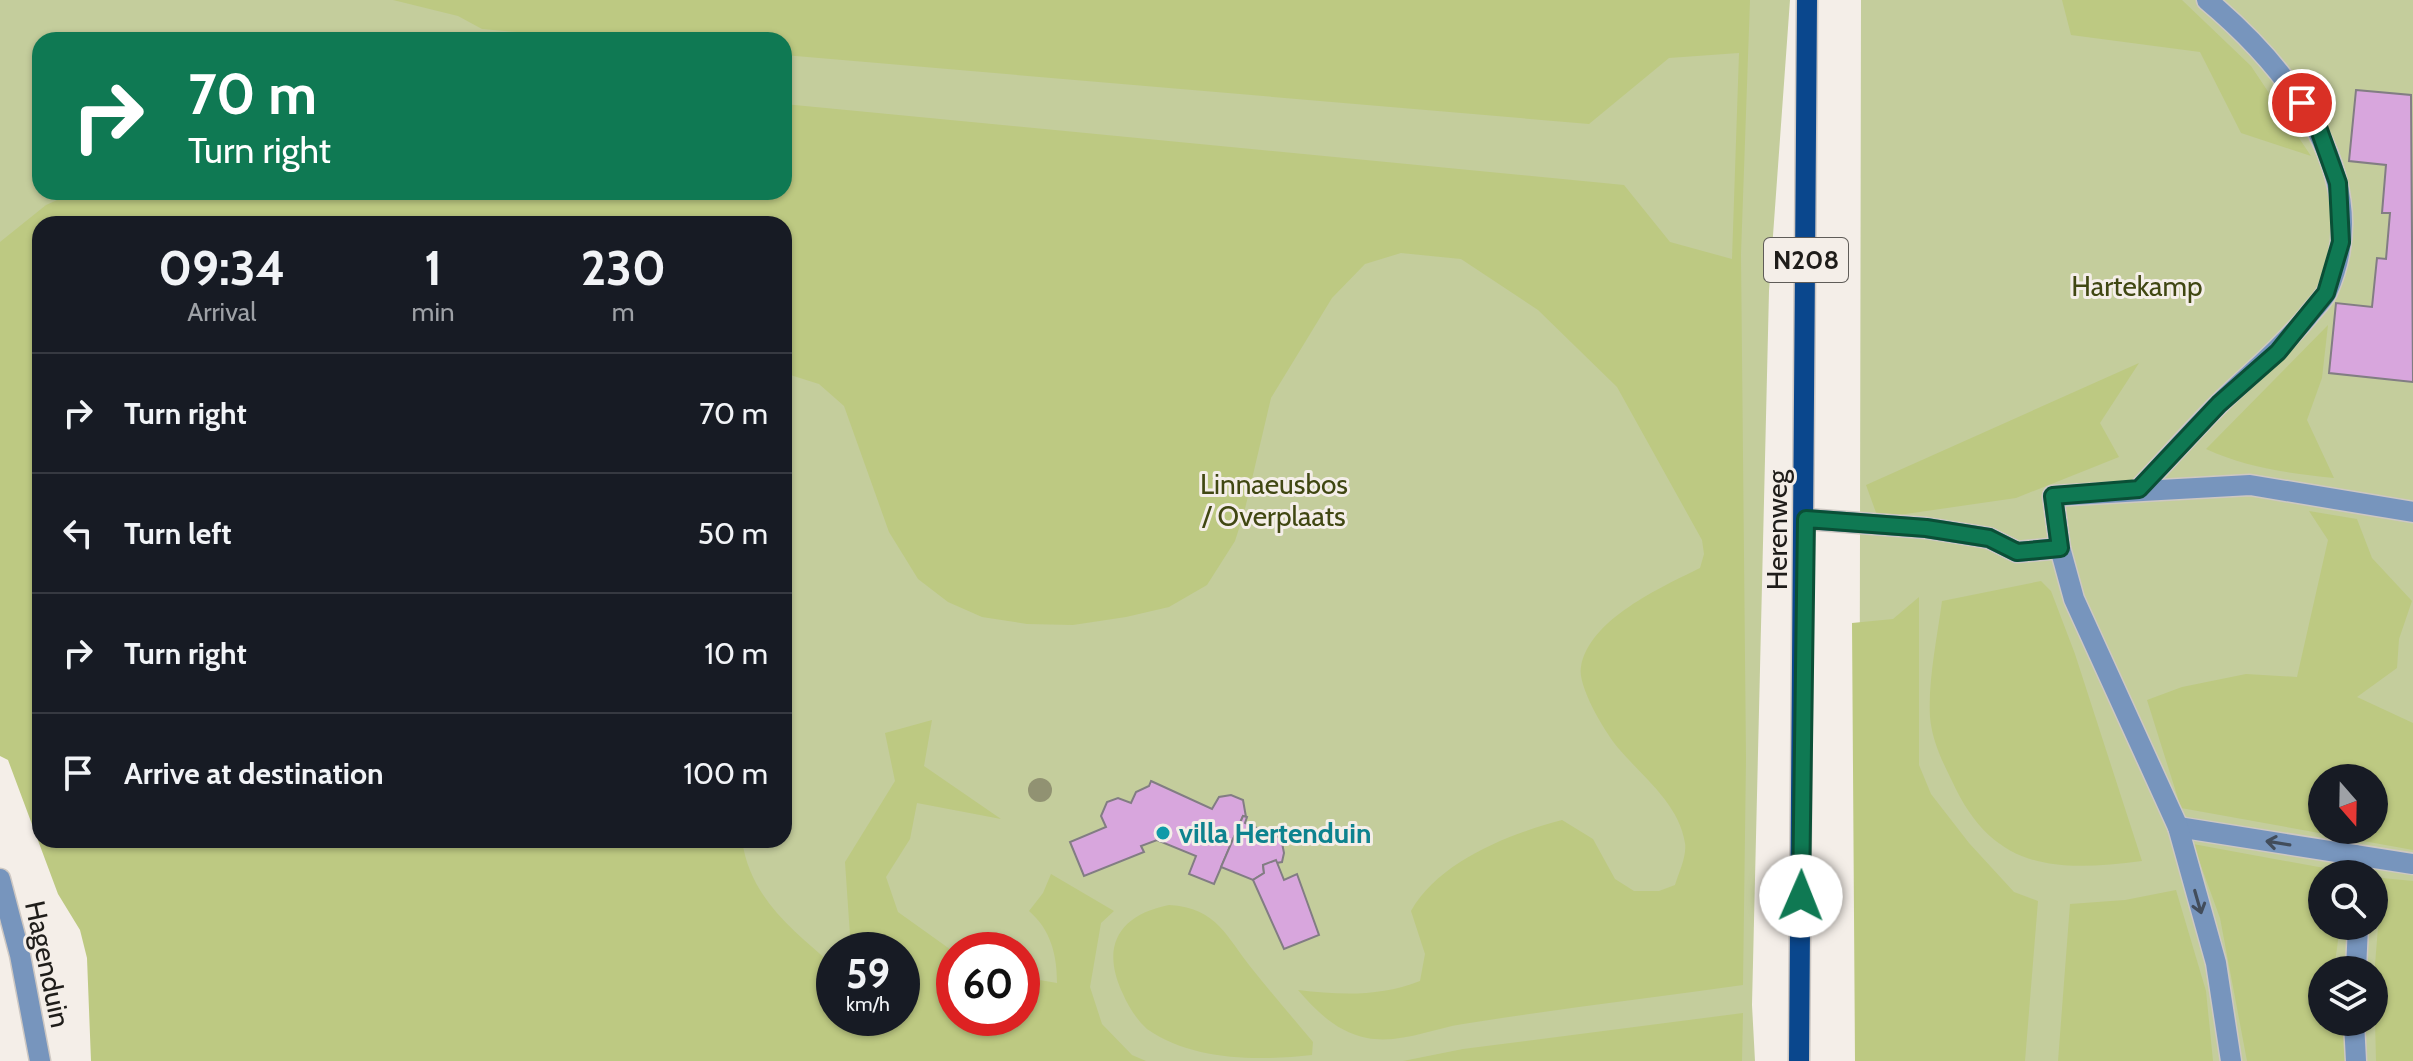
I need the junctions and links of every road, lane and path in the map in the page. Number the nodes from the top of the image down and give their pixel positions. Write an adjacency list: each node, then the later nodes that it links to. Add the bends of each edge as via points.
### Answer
1 (1807, 0): 5 (main road, Herenweg / N208)
2 (2207, 0): 3 (lane, via 2261,51 2318,127 2338,183 2341,242 2326,293 2278,352 2219,404)
3 (2139, 489): 4 (lane, via 2250,485); 6 (lane, via 2053,496)
4 (2413, 512)
5 (1806, 519): 6 (lane, via 1926,528 1989,538 2017,552); 14 (main road, Herenweg / N208)
6 (2060, 548): 7 (lane, via 2074,599)
7 (2178, 827): 8 (lane, one-way to 7); 15 (lane, one-way to 15, via 2216,963)
8 (2339, 860)
9 (2388, 864): 10 (lane)
10 (2413, 864)
11 (0, 879): 13 (lane, Hagenduin)
12 (2355, 1036): 16 (lane)
13 (40, 1061)
14 (1799, 1061)
15 (2231, 1061)
16 (2356, 1061)

